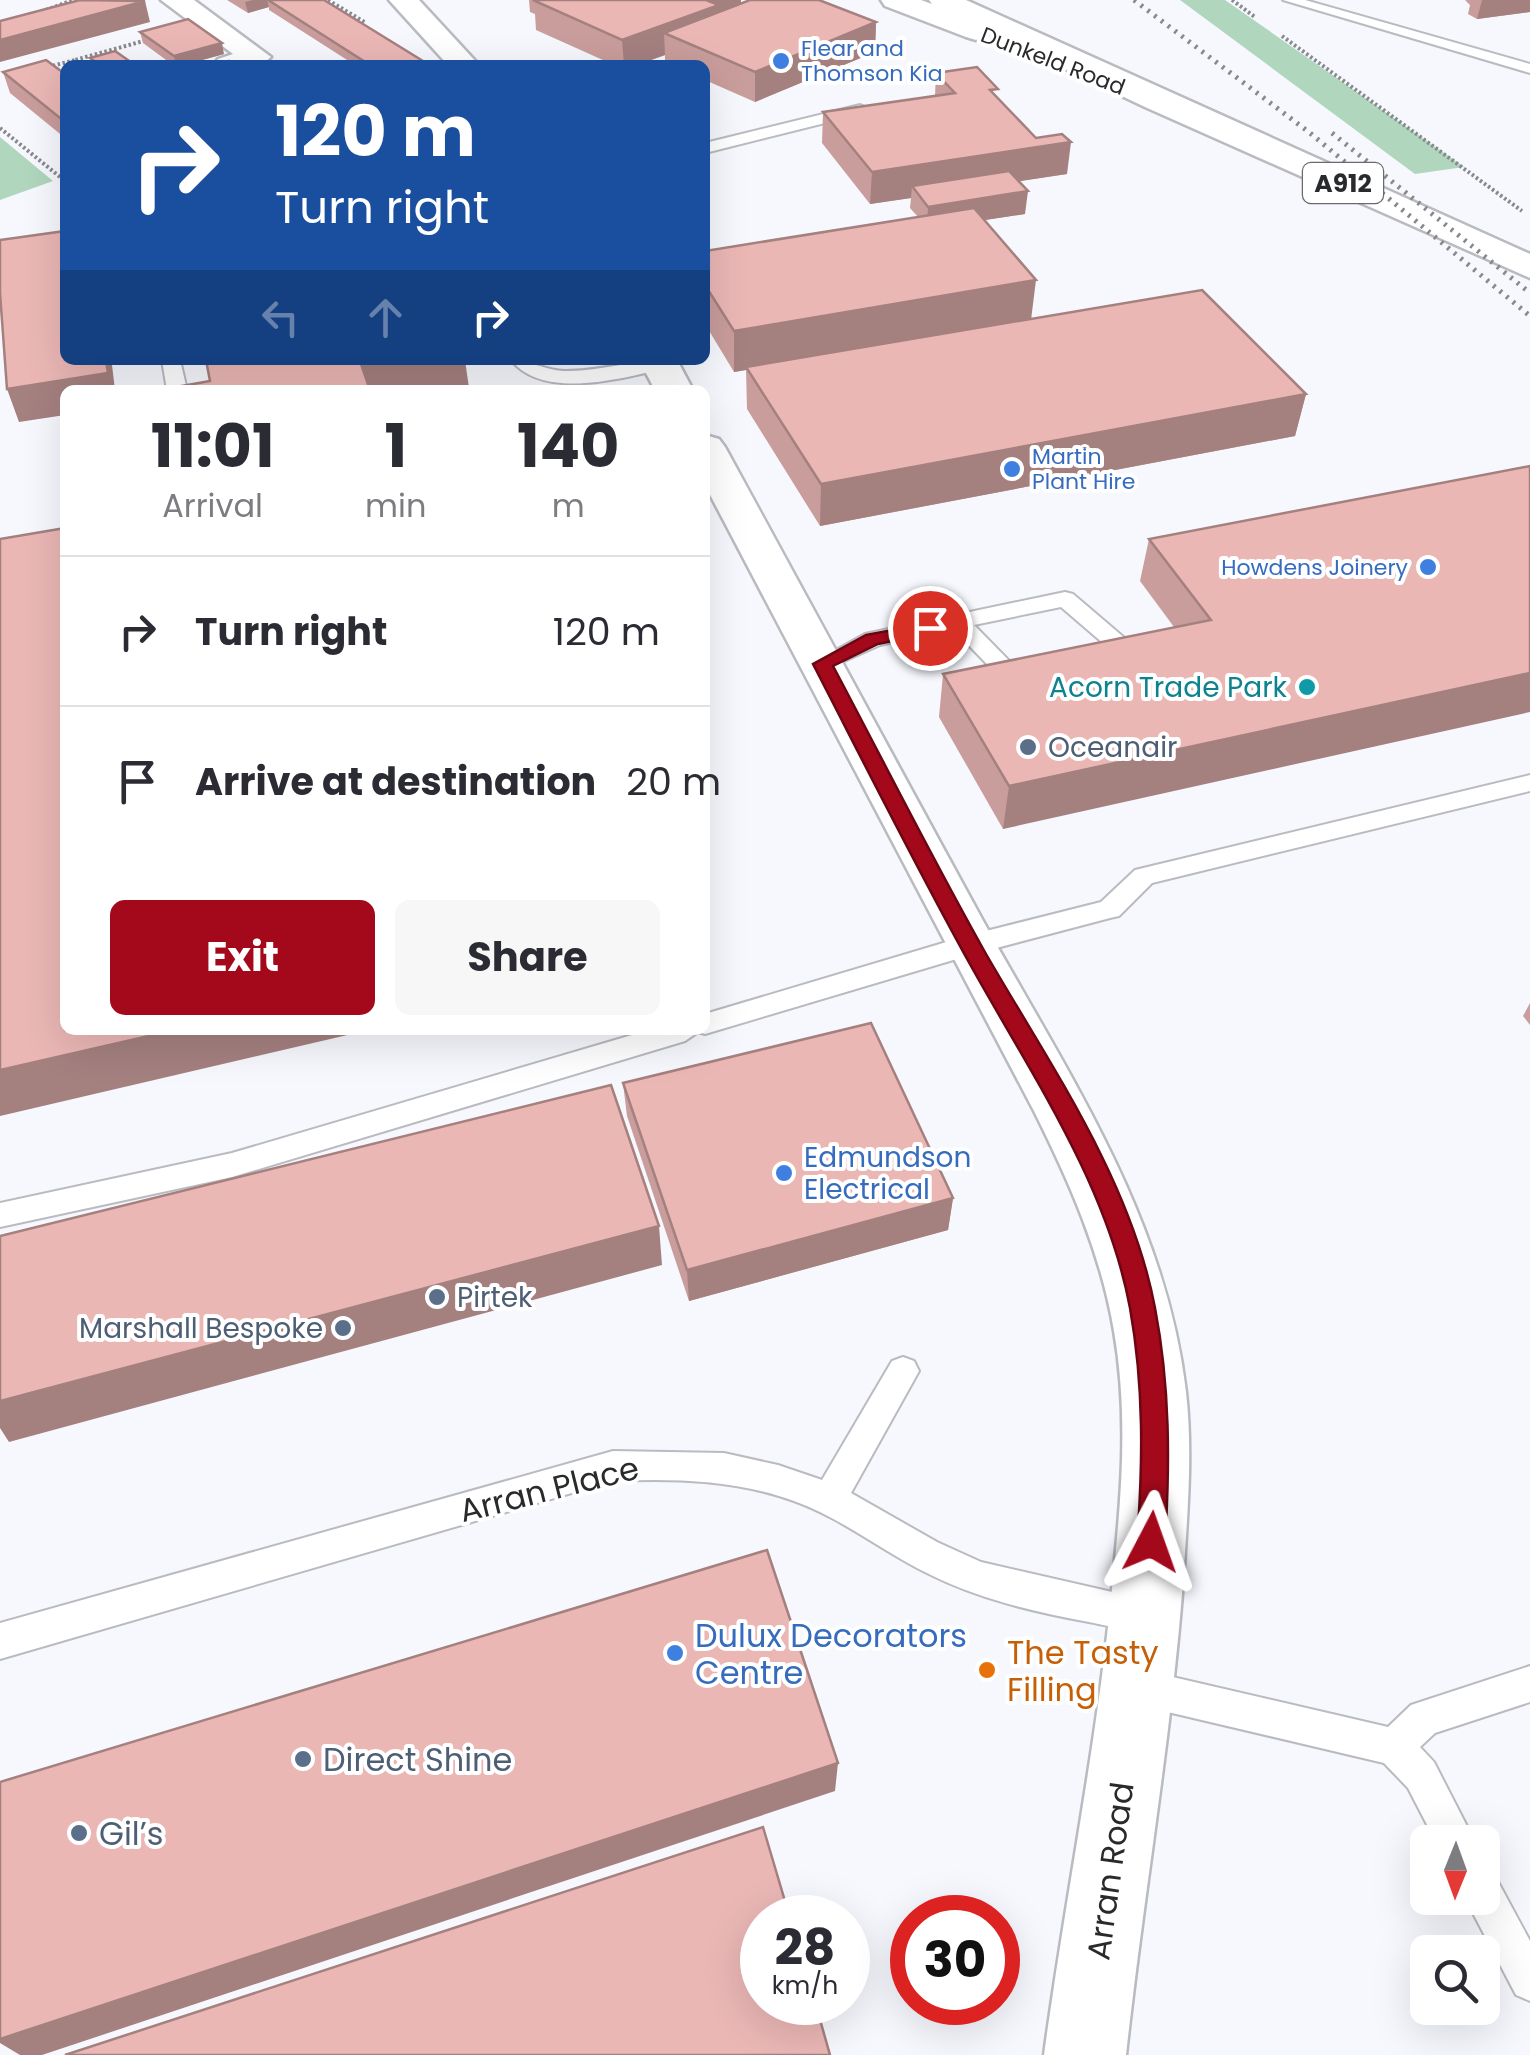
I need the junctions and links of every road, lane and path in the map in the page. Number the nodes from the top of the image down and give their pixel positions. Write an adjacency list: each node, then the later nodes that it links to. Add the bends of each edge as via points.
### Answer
1 (73, 0): 8 (path)
2 (175, 0): 13 (street, via 256,57)
3 (403, 0): 14 (street)
4 (895, 0): 18 (street, Dunkeld Road / A912)
5 (944, 0): 18 (street, Dunkeld Road / A912)
6 (1232, 0): 9 (path)
7 (1290, 0): 16 (lane)
8 (38, 13)
9 (1263, 23)
10 (1279, 34): 23 (path)
11 (156, 37): 12 (path)
12 (75, 60)
13 (246, 60)
14 (459, 60)
15 (60, 64): 17 (path)
16 (1530, 69)
17 (38, 70)
18 (1156, 100): 24 (street, Dunkeld Road / A912)
19 (876, 106): 21 (lane)
20 (0, 128): 22 (path)
21 (710, 147)
22 (60, 177)
23 (1530, 217)
24 (1530, 267)
25 (523, 365): 26 (lane, via 545,377)
26 (664, 371)
27 (710, 456): 30 (street, Arran Road)
28 (959, 623): 29 (lane, via 1065,599); 30 (lane, via 873,639); 31 (lane)
29 (1133, 657)
30 (822, 664): 33 (street, Arran Road)
31 (1023, 688)
32 (1530, 783): 33 (lane, via 1144,876 1110,910)
33 (970, 945): 34 (lane); 39 (street, Arran Road, via 1090,1159 1142,1304 1156,1468)
34 (710, 1023)
35 (669, 1035): 36 (lane, via 232,1165)
36 (0, 1215)
37 (903, 1371): 38 (lane)
38 (830, 1500): 39 (lane, Arran Place, via 914,1551 970,1574 1049,1599); 40 (lane, Arran Place, via 719,1466 613,1466)
39 (1146, 1614): 42 (street, Arran Road)
40 (0, 1640)
41 (1530, 1684): 43 (lane, via 1424,1718)
42 (1136, 1686): 43 (lane); 47 (street, Arran Road)
43 (1394, 1747): 44 (lane, via 1420,1775)
44 (1447, 1825)
45 (1494, 1915): 46 (lane)
46 (1530, 1981)
47 (1085, 2055)

